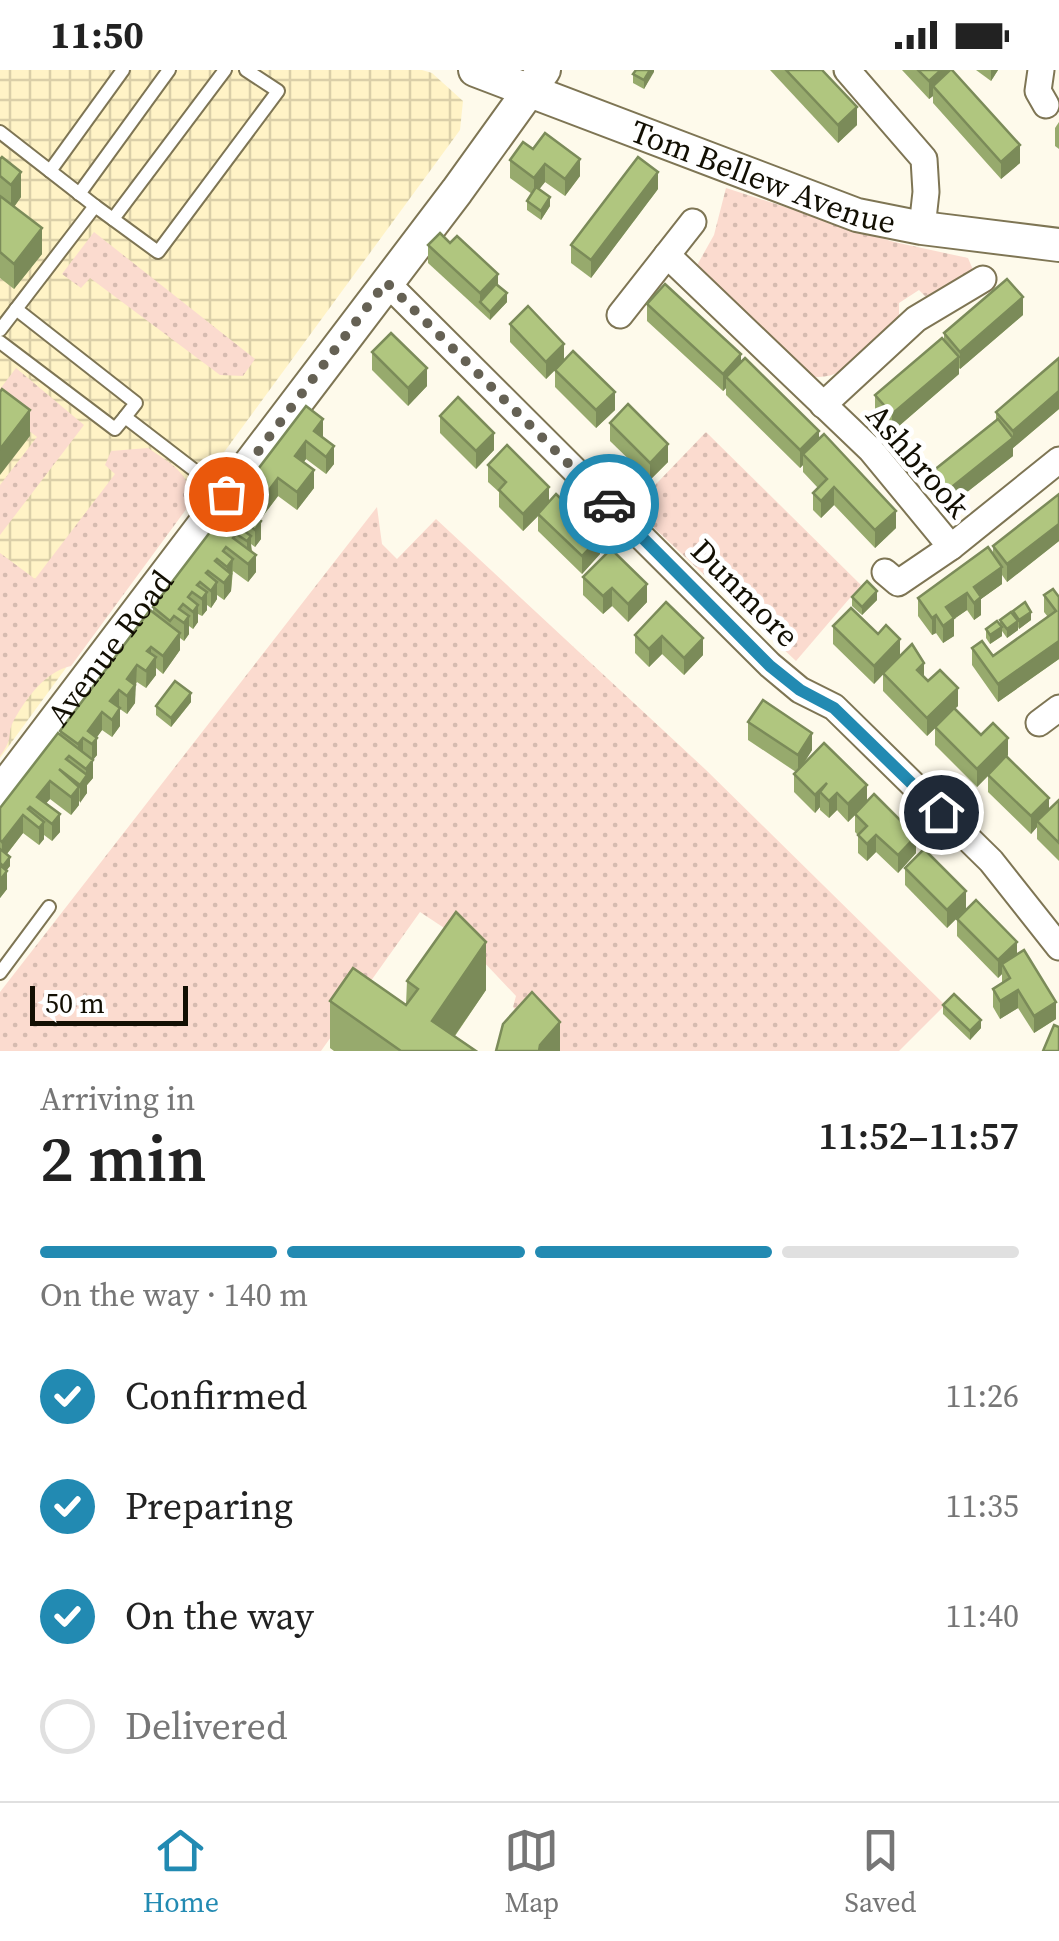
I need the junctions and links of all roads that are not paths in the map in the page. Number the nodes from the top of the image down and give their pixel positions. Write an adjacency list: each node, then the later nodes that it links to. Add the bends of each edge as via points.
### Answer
1 (123, 70): 11 (lane)
2 (169, 70): 12 (lane)
3 (225, 70): 14 (lane)
4 (246, 70): 14 (lane, via 278,91 158,252)
5 (475, 70): 8 (street, Tom Bellew Avenue)
6 (847, 70): 16 (street, via 924,159)
7 (1041, 70): 9 (street, via 1038,91)
8 (537, 80): 16 (street, Tom Bellew Avenue, via 800,195); 20 (street, Avenue Road)
9 (1046, 105)
10 (0, 132): 11 (lane)
11 (50, 171): 12 (lane)
12 (79, 194): 13 (lane)
13 (96, 206): 14 (lane); 21 (lane)
14 (113, 219)
15 (693, 222): 18 (street)
16 (922, 228): 17 (street, Tom Bellew Avenue)
17 (1059, 244)
18 (667, 255): 22 (street); 25 (street, Ashbrook)
19 (983, 279): 25 (street, Ashbrook, via 915,308)
20 (386, 282): 28 (street, Avenue Road); 33 (street, Dunmore, via 770,666 834,708 977,848)
21 (16, 308): 23 (lane); 26 (lane, via 136,403)
22 (620, 315)
23 (0, 330)
24 (0, 342): 26 (lane, via 116,429)
25 (823, 405): 29 (street, Ashbrook, via 871,450)
26 (124, 417): 28 (lane)
27 (1059, 460): 29 (street, Ashbrook)
28 (226, 494): 31 (street, Avenue Road)
29 (951, 547): 30 (street, via 898,583)
30 (885, 572)
31 (4, 779)
32 (49, 907): 34 (lane)
33 (1059, 947)
34 (0, 972)

